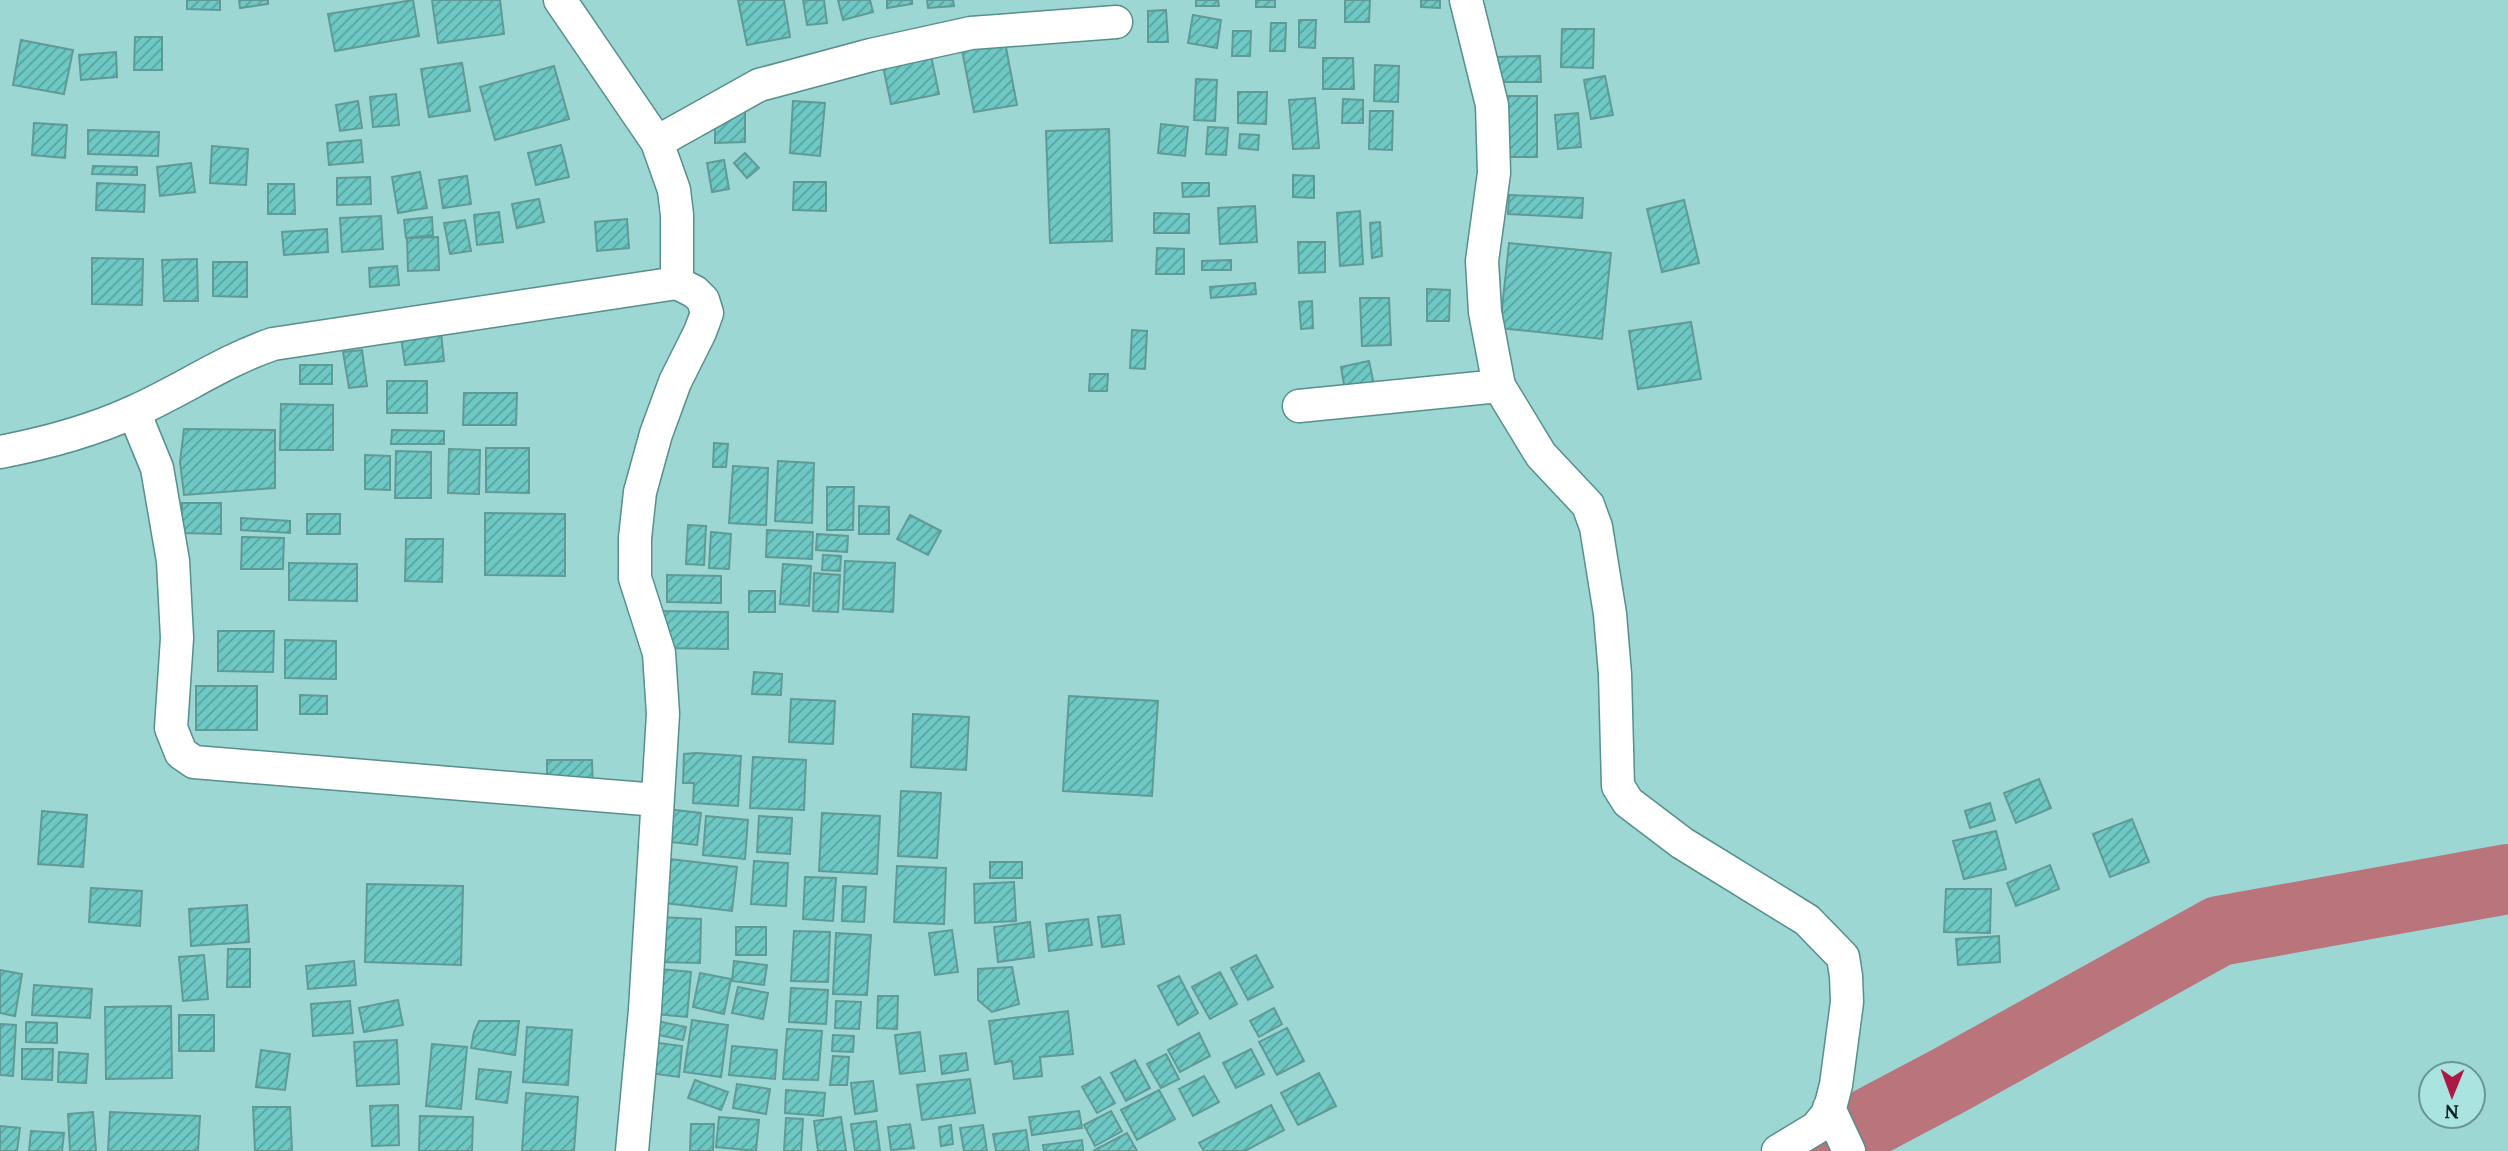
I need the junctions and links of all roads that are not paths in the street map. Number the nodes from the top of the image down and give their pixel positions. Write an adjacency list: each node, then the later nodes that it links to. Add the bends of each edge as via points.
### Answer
1 (560, 0): 4 (street)
2 (1466, 0): 6 (street, via 1492,105 1494,173 1482,261 1485,312)
3 (1116, 22): 4 (street, via 971,33 871,55 759,85)
4 (657, 142): 5 (street, via 674,190)
5 (677, 283): 8 (street, via 273,344 217,367); 10 (street, via 695,292 707,313 656,433 640,492 635,538 635,578 659,653 663,714)
6 (1499, 386): 7 (street); 11 (street, via 1541,455 1588,505 1596,527 1610,614 1618,786 1628,802 1682,843 1807,920 1843,957 1847,1002 1836,1085)
7 (1299, 406)
8 (134, 412): 9 (street, via 58,440); 10 (street, via 157,468 173,561 177,638 171,728 181,753 194,762)
9 (0, 452)
10 (657, 800): 12 (street, via 646,1010)
11 (1838, 1128): 13 (street, via 1816,1128)
12 (632, 1151)
13 (1778, 1151)

